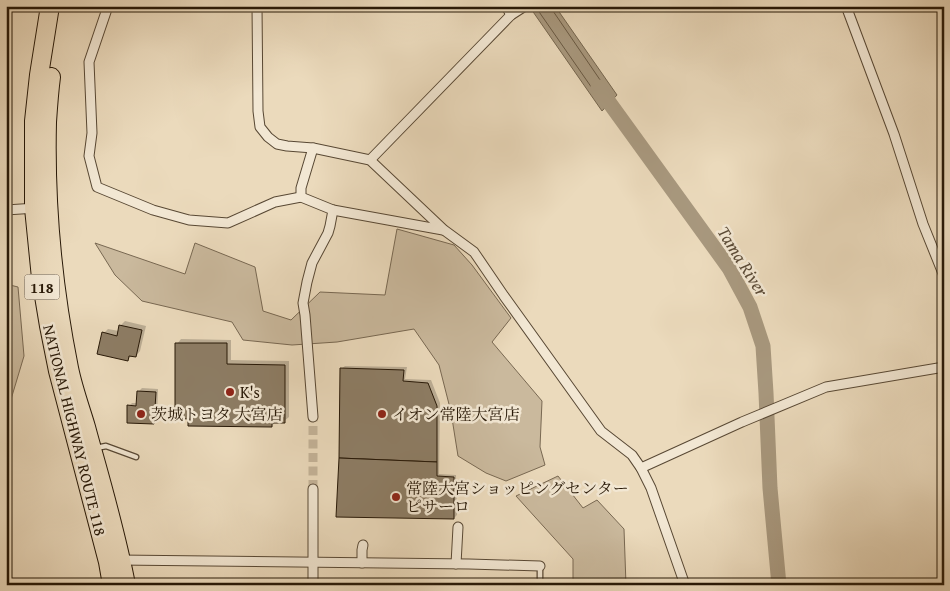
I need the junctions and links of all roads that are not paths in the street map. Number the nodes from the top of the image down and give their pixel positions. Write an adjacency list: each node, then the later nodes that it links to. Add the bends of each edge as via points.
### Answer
1 (50, 6): 12 (highway, NATIONAL HIGHWAY ROUTE 118 / 118, via 34,120)
2 (61, 6): 12 (highway, NATIONAL HIGHWAY ROUTE 118 / 118, via 50,77)
3 (108, 6): 11 (street, via 89,62 92,133 89,156 97,187 153,210 189,220 228,223 275,202)
4 (257, 6): 9 (street, via 260,127 277,144)
5 (506, 6): 8 (street)
6 (846, 6): 16 (street)
7 (523, 8): 8 (street)
8 (511, 15): 10 (street)
9 (312, 148): 10 (street); 11 (street)
10 (370, 160): 15 (street)
11 (301, 197): 14 (street)
12 (41, 208): 13 (street); 19 (highway, NATIONAL HIGHWAY ROUTE 118 / 118, via 70,369); 25 (highway, NATIONAL HIGHWAY ROUTE 118 / 118, via 41,278 58,372)
13 (6, 210)
14 (333, 210): 15 (street); 18 (street, via 328,233 312,263 303,303)
15 (444, 230): 21 (street, via 474,252 601,430 632,455)
16 (944, 276)
17 (944, 367): 21 (street, via 826,387)
18 (313, 418)
19 (92, 449): 20 (lane, via 106,446); 25 (highway, NATIONAL HIGHWAY ROUTE 118 / 118)
20 (136, 457)
21 (641, 468): 34 (street)
22 (313, 489): 26 (street)
23 (458, 527): 28 (street)
24 (363, 545): 27 (street)
25 (115, 561): 26 (street); 30 (highway, NATIONAL HIGHWAY ROUTE 118 / 118); 31 (highway, NATIONAL HIGHWAY ROUTE 118 / 118)
26 (313, 562): 27 (street); 32 (street)
27 (362, 563): 28 (street)
28 (456, 564): 29 (street)
29 (540, 566): 33 (lane)
30 (112, 585)
31 (126, 585)
32 (313, 585)
33 (540, 585)
34 (685, 585)

